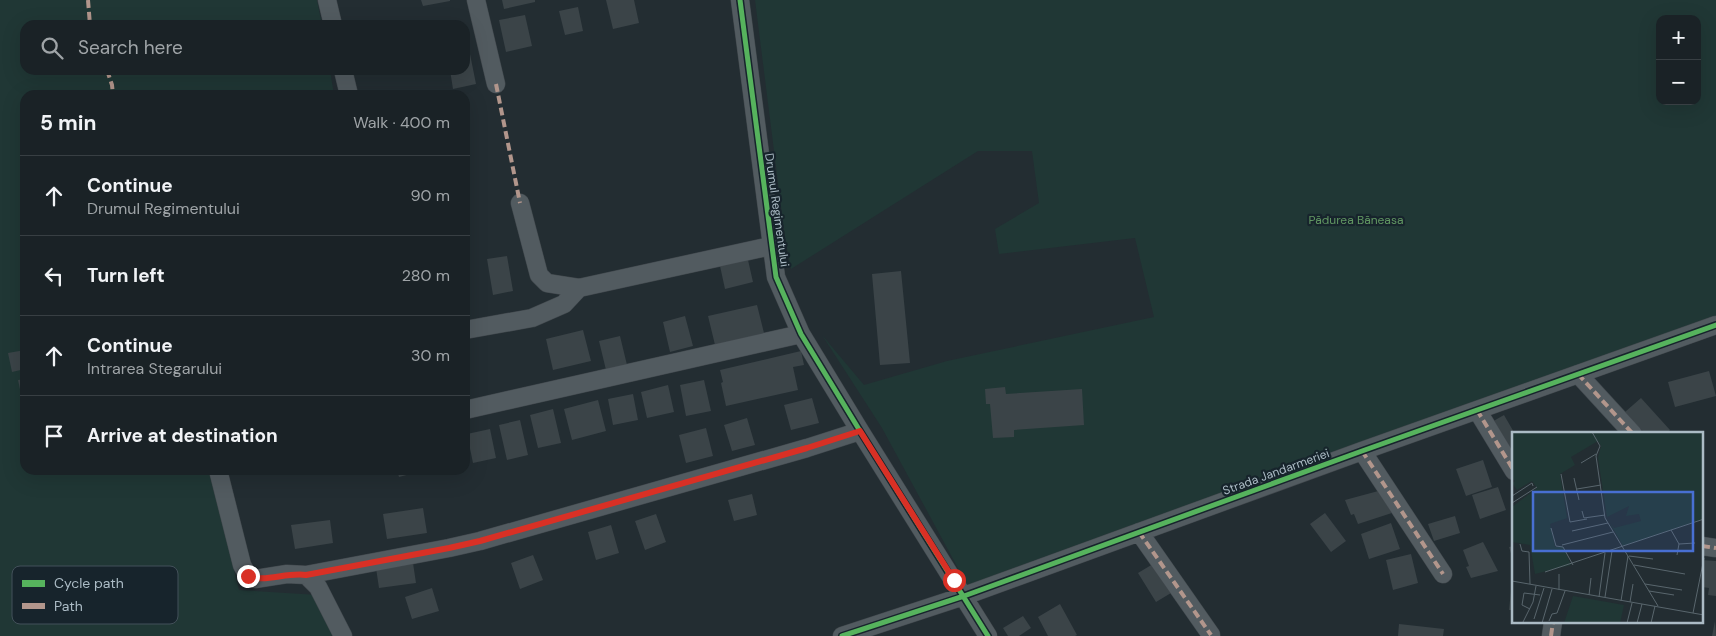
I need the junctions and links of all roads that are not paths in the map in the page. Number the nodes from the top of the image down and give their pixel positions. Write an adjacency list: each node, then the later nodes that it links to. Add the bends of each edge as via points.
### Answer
1 (327, 0): 4 (street)
2 (476, 0): 6 (street)
3 (740, 0): 9 (street, Drumul Regimentului)
4 (332, 20)
5 (344, 75): 7 (street)
6 (496, 84)
7 (347, 90)
8 (520, 203): 10 (street, Drumul Regimentului, via 539,276 547,284)
9 (771, 246): 10 (street, Drumul Regimentului); 13 (street, Drumul Regimentului, via 776,277)
10 (579, 288): 12 (street, via 564,304 532,318)
11 (1716, 324): 14 (street, Strada Jandarmeriei)
12 (470, 329)
13 (801, 334): 15 (street); 17 (street, Drumul Regimentului)
14 (1578, 374): 16 (street, Strada Jandarmeriei); 18 (street)
15 (470, 409)
16 (1477, 410): 19 (street, Strada Jandarmeriei); 20 (street)
17 (860, 431): 24 (street, via 480,541); 25 (street, Drumul Regimentului)
18 (1631, 432)
19 (1362, 451): 22 (street, Strada Jandarmeriei); 23 (street)
20 (1512, 468)
21 (219, 475): 24 (street, via 242,565 248,576 255,579)
22 (1139, 532): 25 (street, Strada Jandarmeriei); 26 (street)
23 (1443, 574)
24 (306, 575): 27 (street, via 318,587)
25 (964, 596): 28 (street, Strada Jandarmeriei); 29 (street, Drumul Regimentului)
26 (1212, 635)
27 (343, 636)
28 (843, 636)
29 (988, 636)

